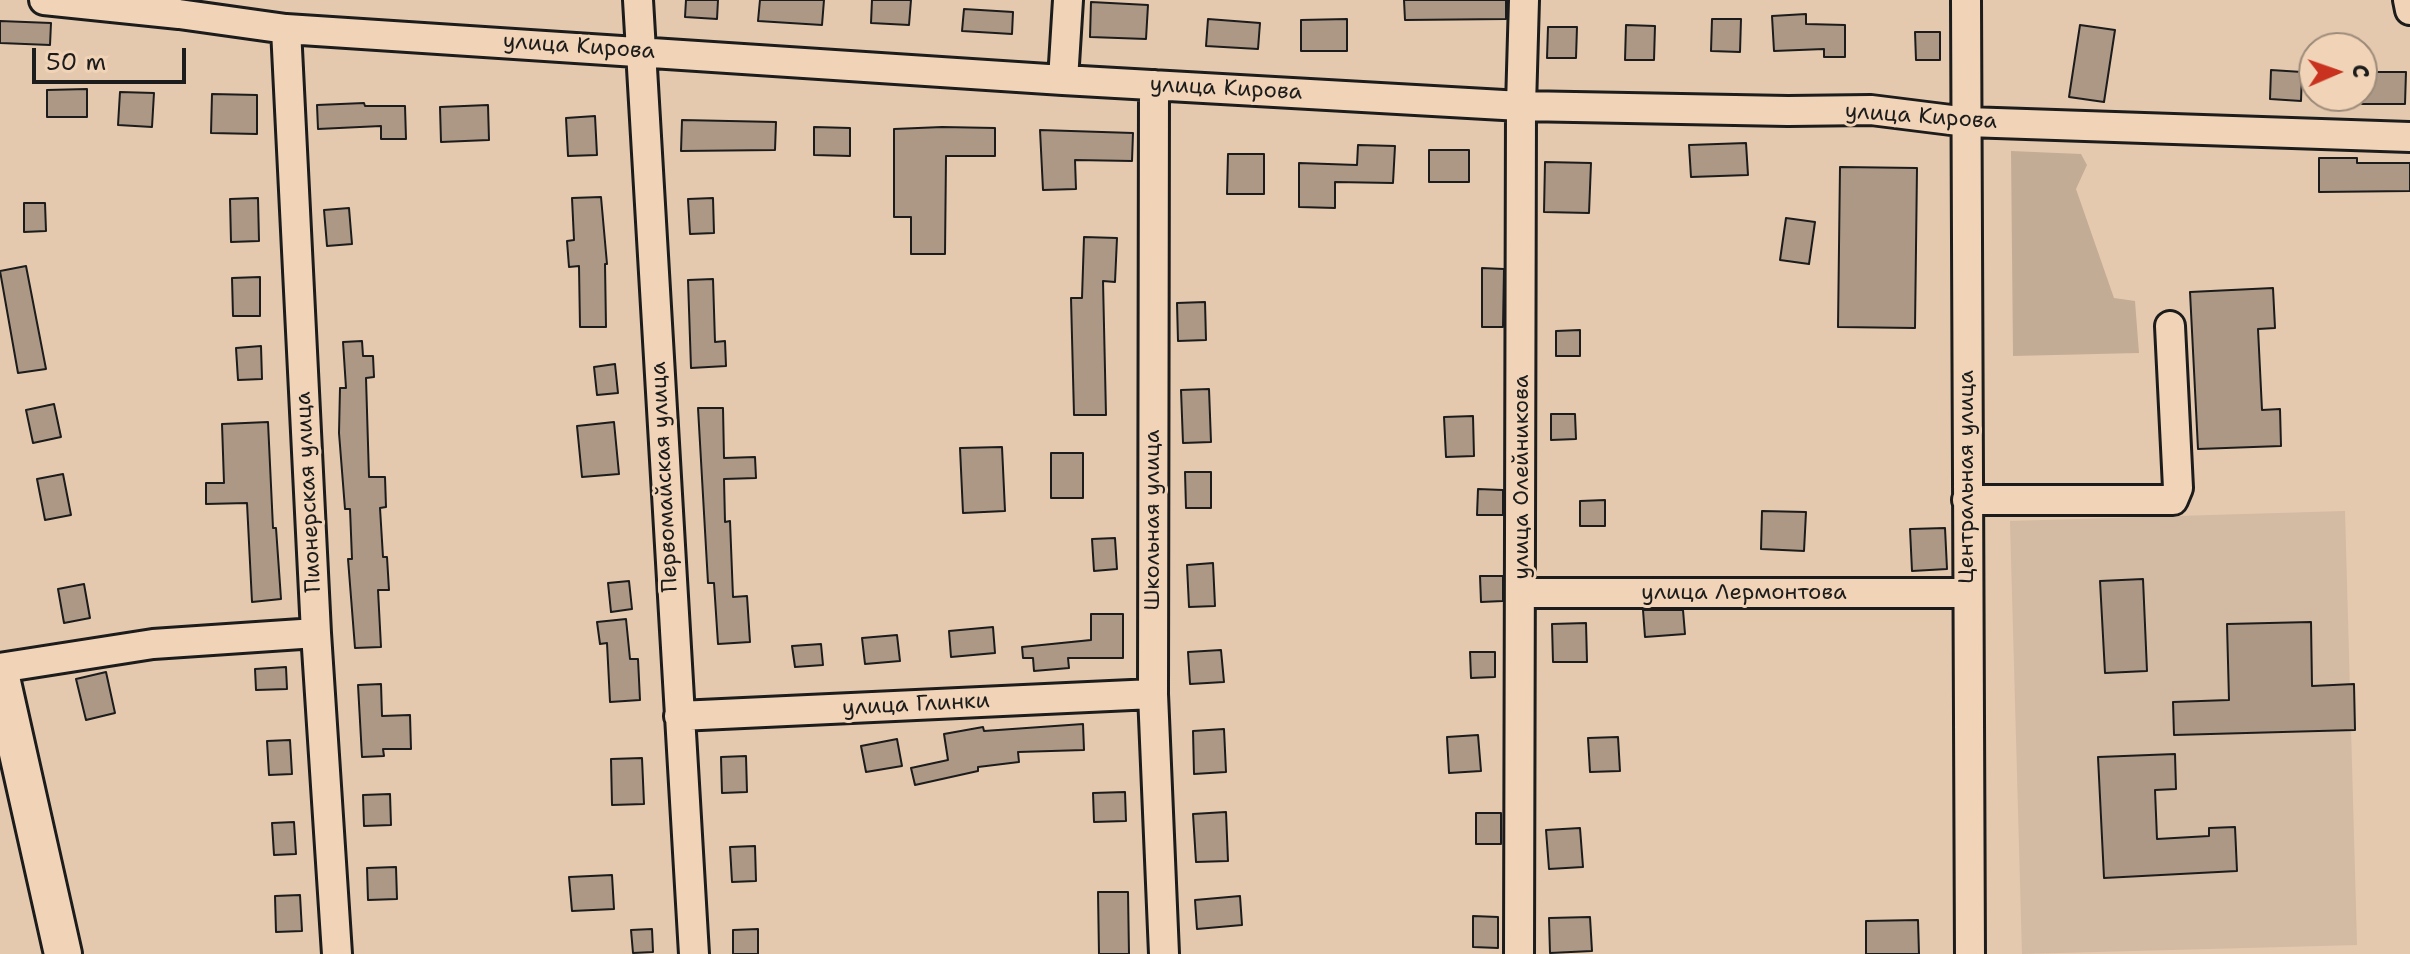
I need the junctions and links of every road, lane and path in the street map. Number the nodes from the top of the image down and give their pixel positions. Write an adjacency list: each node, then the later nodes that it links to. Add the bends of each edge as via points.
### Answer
1 (44, 0): 8 (street, улица Кирова)
2 (638, 0): 9 (street, Первомайская улица)
3 (1068, 0): 10 (street)
4 (1524, 0): 12 (street, улица Олейникова)
5 (1966, 0): 13 (street, Центральная улица)
6 (2408, 0): 7 (street)
7 (2410, 10)
8 (286, 29): 9 (street, улица Кирова); 19 (street, Пионерская улица)
9 (640, 50): 10 (street, улица Кирова); 22 (street, Первомайская улица)
10 (1063, 80): 11 (street, улица Кирова)
11 (1154, 85): 12 (street, улица Кирова); 21 (street, Школьная улица)
12 (1521, 106): 13 (street, улица Кирова, via 1871,110); 17 (street, улица Олейникова)
13 (1967, 122): 14 (street, улица Кирова); 16 (street, Центральная улица)
14 (2410, 137)
15 (2170, 326): 16 (street, via 2178,488 2173,500)
16 (1967, 500): 18 (street, Центральная улица)
17 (1522, 593): 18 (street, улица Лермонтова); 27 (street, улица Олейникова)
18 (1967, 593): 28 (street, Центральная улица)
19 (316, 633): 20 (street, via 153,644); 24 (street, Пионерская улица)
20 (0, 670): 23 (main road)
21 (1153, 694): 22 (street, улица Глинки); 26 (street, Школьная улица)
22 (679, 716): 25 (street, Первомайская улица)
23 (63, 954)
24 (337, 954)
25 (694, 954)
26 (1164, 954)
27 (1519, 954)
28 (1970, 954)

